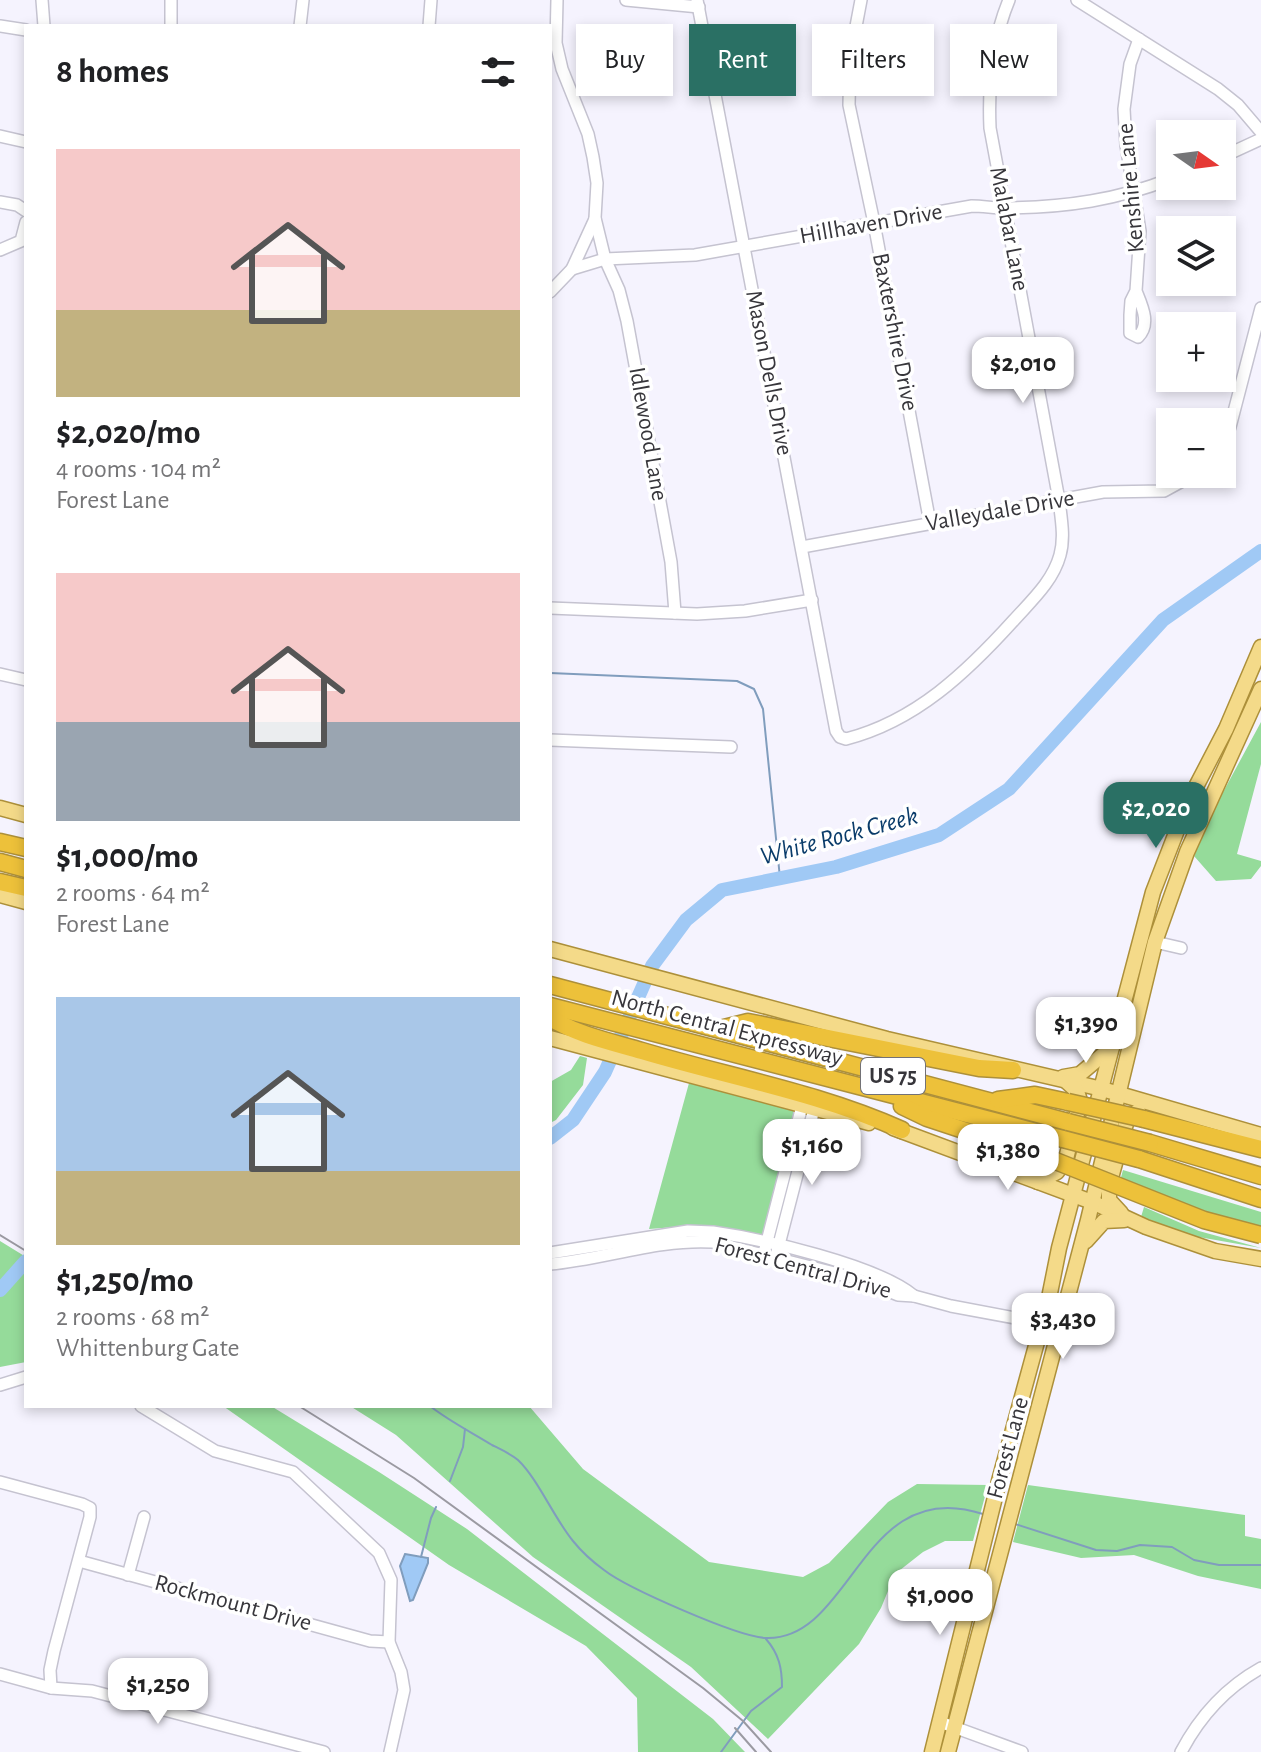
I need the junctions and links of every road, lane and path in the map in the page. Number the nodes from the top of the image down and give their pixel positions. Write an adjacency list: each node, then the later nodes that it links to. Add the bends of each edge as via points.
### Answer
1 (42, 0): 11 (street)
2 (171, 0): 12 (street)
3 (303, 0): 13 (street)
4 (431, 0): 14 (street)
5 (557, 0): 28 (street, via 556,43 593,157)
6 (626, 0): 10 (street)
7 (861, 0): 29 (street, Baxtershire Drive, via 850,58 849,105)
8 (1009, 0): 26 (street, Malabar Lane, via 989,78 990,128)
9 (1077, 0): 17 (street)
10 (698, 3): 32 (street, Mason Dells Drive)
11 (44, 24)
12 (171, 24)
13 (300, 24)
14 (429, 24)
15 (0, 26): 16 (street)
16 (24, 30)
17 (1139, 39): 18 (street, via 1218,89); 24 (street, Kenshire Lane, via 1124,109)
18 (1261, 132)
19 (0, 136): 21 (street)
20 (1261, 139): 22 (street)
21 (24, 142)
22 (1236, 151)
23 (1156, 185): 24 (street, Hillhaven Drive)
24 (1135, 193): 26 (street, Hillhaven Drive, via 1070,205); 36 (street, Kenshire Lane, via 1140,231)
25 (0, 202): 27 (street)
26 (1005, 208): 29 (street, Hillhaven Drive, via 972,206); 40 (street, Malabar Lane)
27 (24, 210)
28 (595, 218): 33 (street, Idlewood Lane); 34 (street)
29 (874, 223): 32 (street, Hillhaven Drive); 41 (street, Baxtershire Drive)
30 (24, 230): 31 (street, via 21,241)
31 (3, 246)
32 (746, 246): 33 (street, Hillhaven Drive, via 682,256); 42 (street, Mason Dells Drive)
33 (605, 259): 34 (street, Hillhaven Drive); 45 (street, Idlewood Lane, via 627,321 671,562)
34 (572, 269): 35 (street)
35 (552, 290)
36 (1136, 291)
37 (1261, 308): 38 (street)
38 (1235, 408)
39 (1169, 488): 40 (street, Valleydale Drive)
40 (1059, 500): 41 (street, Valleydale Drive); 51 (street, Malabar Lane, via 1060,556 1043,588 952,683 898,718)
41 (930, 523): 42 (street, Valleydale Drive)
42 (802, 547): 43 (street, Mason Dells Drive)
43 (812, 600): 45 (street, via 745,611); 51 (street, Mason Dells Drive, via 836,731)
44 (552, 608): 45 (street)
45 (675, 613)
46 (1258, 660): 55 (main road, Forest Lane)
47 (0, 674): 48 (street)
48 (24, 680)
49 (1261, 689): 53 (main road, Forest Lane)
50 (1261, 710): 53 (main road)
51 (848, 739)
52 (552, 740): 54 (street)
53 (1238, 741): 65 (main road, Forest Lane)
54 (731, 747)
55 (1188, 802): 65 (main road, via 1168,874); 68 (main road, Forest Lane)
56 (0, 808): 57 (main road)
57 (24, 814)
58 (0, 842): 59 (highway)
59 (24, 848)
60 (0, 862): 61 (highway)
61 (24, 868)
62 (0, 882): 63 (highway)
63 (24, 888)
64 (0, 895): 66 (main road)
65 (1171, 896): 67 (main road, Forest Lane)
66 (24, 901)
67 (1160, 925): 68 (main road); 69 (main road, Forest Lane)
68 (1142, 926): 72 (main road, via 1149,941); 78 (main road, Forest Lane)
69 (1155, 942): 70 (street); 72 (main road, Forest Lane)
70 (1181, 948)
71 (552, 950): 80 (main road, North Central Expressway)
72 (1145, 979): 84 (main road, Forest Lane)
73 (552, 986): 76 (highway, North Central Expressway / US 75)
74 (552, 1007): 83 (highway, North Central Expressway / US 75)
75 (552, 1019): 79 (highway)
76 (718, 1030): 80 (highway, via 748,1022 966,1066); 85 (highway, North Central Expressway / US 75)
77 (552, 1039): 79 (main road)
78 (1112, 1047): 81 (main road, via 1080,1074); 82 (main road, Forest Lane)
79 (669, 1065): 86 (main road); 88 (highway, via 860,1111)
80 (1013, 1070): 81 (main road, North Central Expressway)
81 (1060, 1078): 82 (main road, North Central Expressway); 92 (main road, via 1077,1091 1080,1107 1062,1166)
82 (1102, 1089): 84 (main road, North Central Expressway); 93 (main road, Forest Lane)
83 (868, 1090): 94 (highway, North Central Expressway / US 75, bridge, via 1139,1159); 98 (highway, bridge, via 927,1118 1048,1158 1204,1220)
84 (1119, 1094): 87 (main road, North Central Expressway); 95 (main road, Forest Lane)
85 (990, 1102): 90 (highway, bridge, via 1035,1095); 91 (highway, North Central Expressway / US 75, bridge)
86 (808, 1108): 88 (main road); 100 (street)
87 (1199, 1118): 89 (main road, North Central Expressway); 96 (main road, via 1140,1111 1127,1120 1108,1196 1115,1209)
88 (902, 1130): 92 (main road)
89 (1261, 1135)
90 (1261, 1149)
91 (1261, 1176)
92 (1038, 1182): 93 (main road)
93 (1073, 1195): 95 (main road); 97 (main road, Forest Lane)
94 (1261, 1199)
95 (1092, 1202): 96 (main road); 102 (main road, Forest Lane)
96 (1138, 1223): 102 (main road, via 1104,1221); 103 (main road, via 1215,1251)
97 (1064, 1231): 105 (main road, Forest Lane); 106 (main road, via 1052,1310)
98 (1261, 1235)
99 (653, 1240): 100 (street, Forest Central Drive, via 688,1231 713,1232); 101 (street, Forest Central Drive); 104 (street, Forest Central Drive)
100 (771, 1250): 105 (street, Forest Central Drive, via 861,1268 914,1296 951,1306)
101 (552, 1253)
102 (1077, 1259): 106 (main road, Forest Lane)
103 (1261, 1259)
104 (552, 1264)
105 (1042, 1323): 110 (main road, via 1048,1343 1037,1386); 111 (main road, Forest Lane)
106 (1059, 1325): 110 (main road, Forest Lane)
107 (24, 1378): 108 (street)
108 (0, 1385)
109 (144, 1408): 119 (street, via 215,1451 279,1466 304,1479 385,1560 392,1591)
110 (1037, 1413): 112 (main road, Forest Lane)
111 (1013, 1431): 112 (main road); 117 (main road, Forest Lane)
112 (1031, 1436): 118 (main road, Forest Lane)
113 (0, 1482): 115 (street, via 90,1508)
114 (144, 1517): 116 (street)
115 (79, 1561): 116 (street, Rockmount Drive); 122 (street, via 54,1651)
116 (128, 1575): 119 (street, Rockmount Drive)
117 (966, 1611): 118 (main road); 123 (main road, Forest Lane)
118 (985, 1616): 123 (main road, Forest Lane)
119 (389, 1642): 125 (street, via 404,1683)
120 (1261, 1668): 129 (street, via 1212,1705)
121 (0, 1674): 122 (street)
122 (51, 1688): 124 (street, via 92,1691)
123 (947, 1725): 126 (main road, Forest Lane); 127 (main road, Forest Lane); 128 (street)
124 (324, 1752)
125 (390, 1752)
126 (932, 1752)
127 (948, 1752)
128 (1022, 1752)
129 (1181, 1752)

